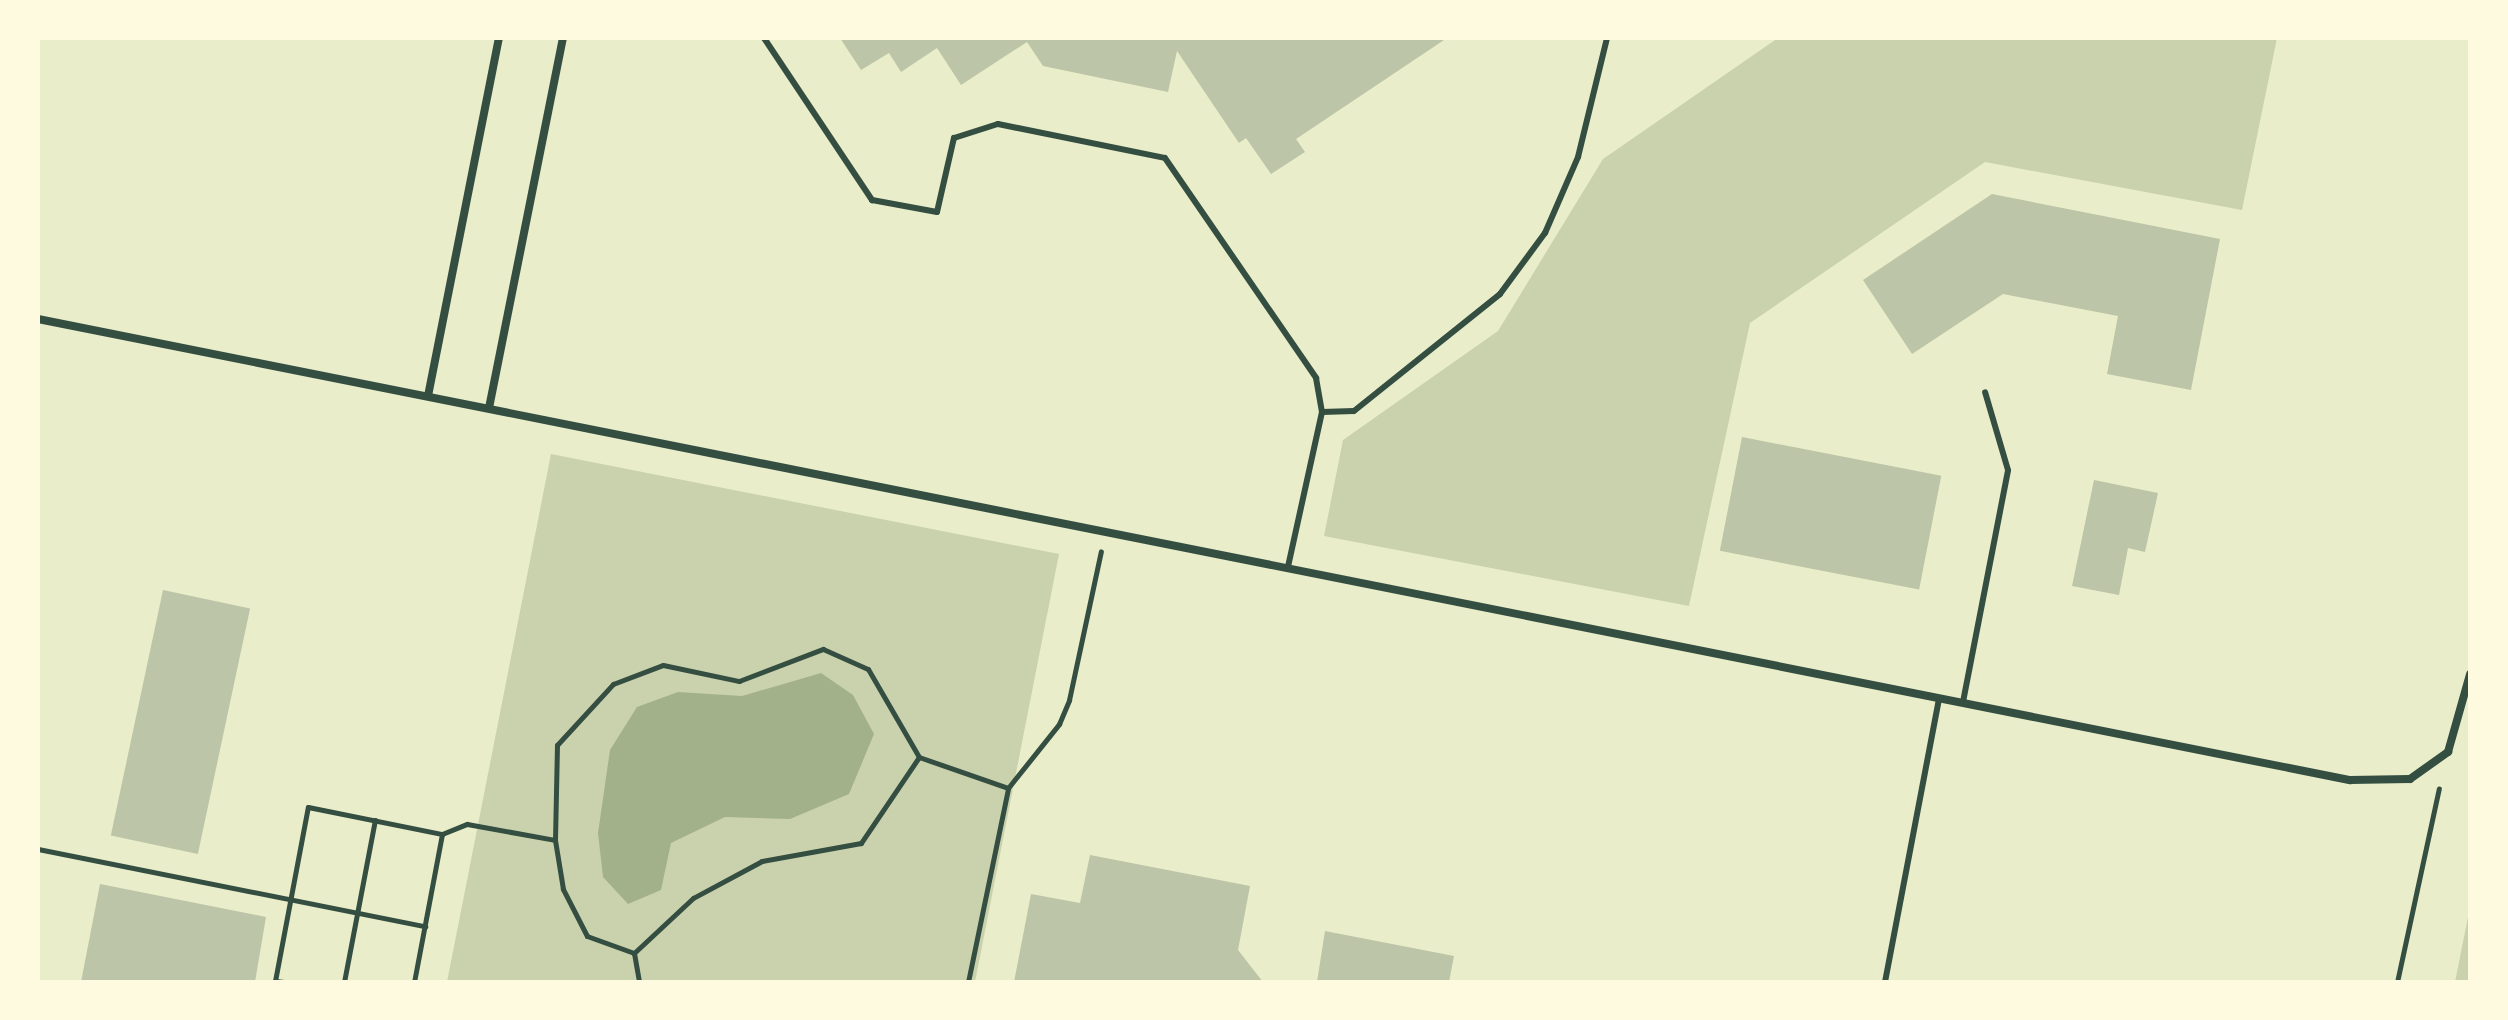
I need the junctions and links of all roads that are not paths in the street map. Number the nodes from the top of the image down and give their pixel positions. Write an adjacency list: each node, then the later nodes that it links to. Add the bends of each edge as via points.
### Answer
1 (499, 38): 7 (street)
2 (563, 38): 8 (street)
3 (764, 38): 9 (lane, via 872,200 937,212 954,138 998,124 1165,158 1316,378)
4 (1607, 38): 9 (lane, via 1578,157 1545,233 1500,294 1354,411)
5 (38, 319): 7 (street)
6 (1985, 392): 13 (lane, via 2008,470)
7 (428, 396): 8 (street)
8 (489, 408): 10 (street)
9 (1322, 412): 10 (lane)
10 (1288, 567): 12 (street)
11 (2470, 674): 13 (street, via 2448,752 2410,779 2350,780)
12 (1939, 698): 13 (street); 14 (lane)
13 (1963, 702)
14 (1885, 982)

